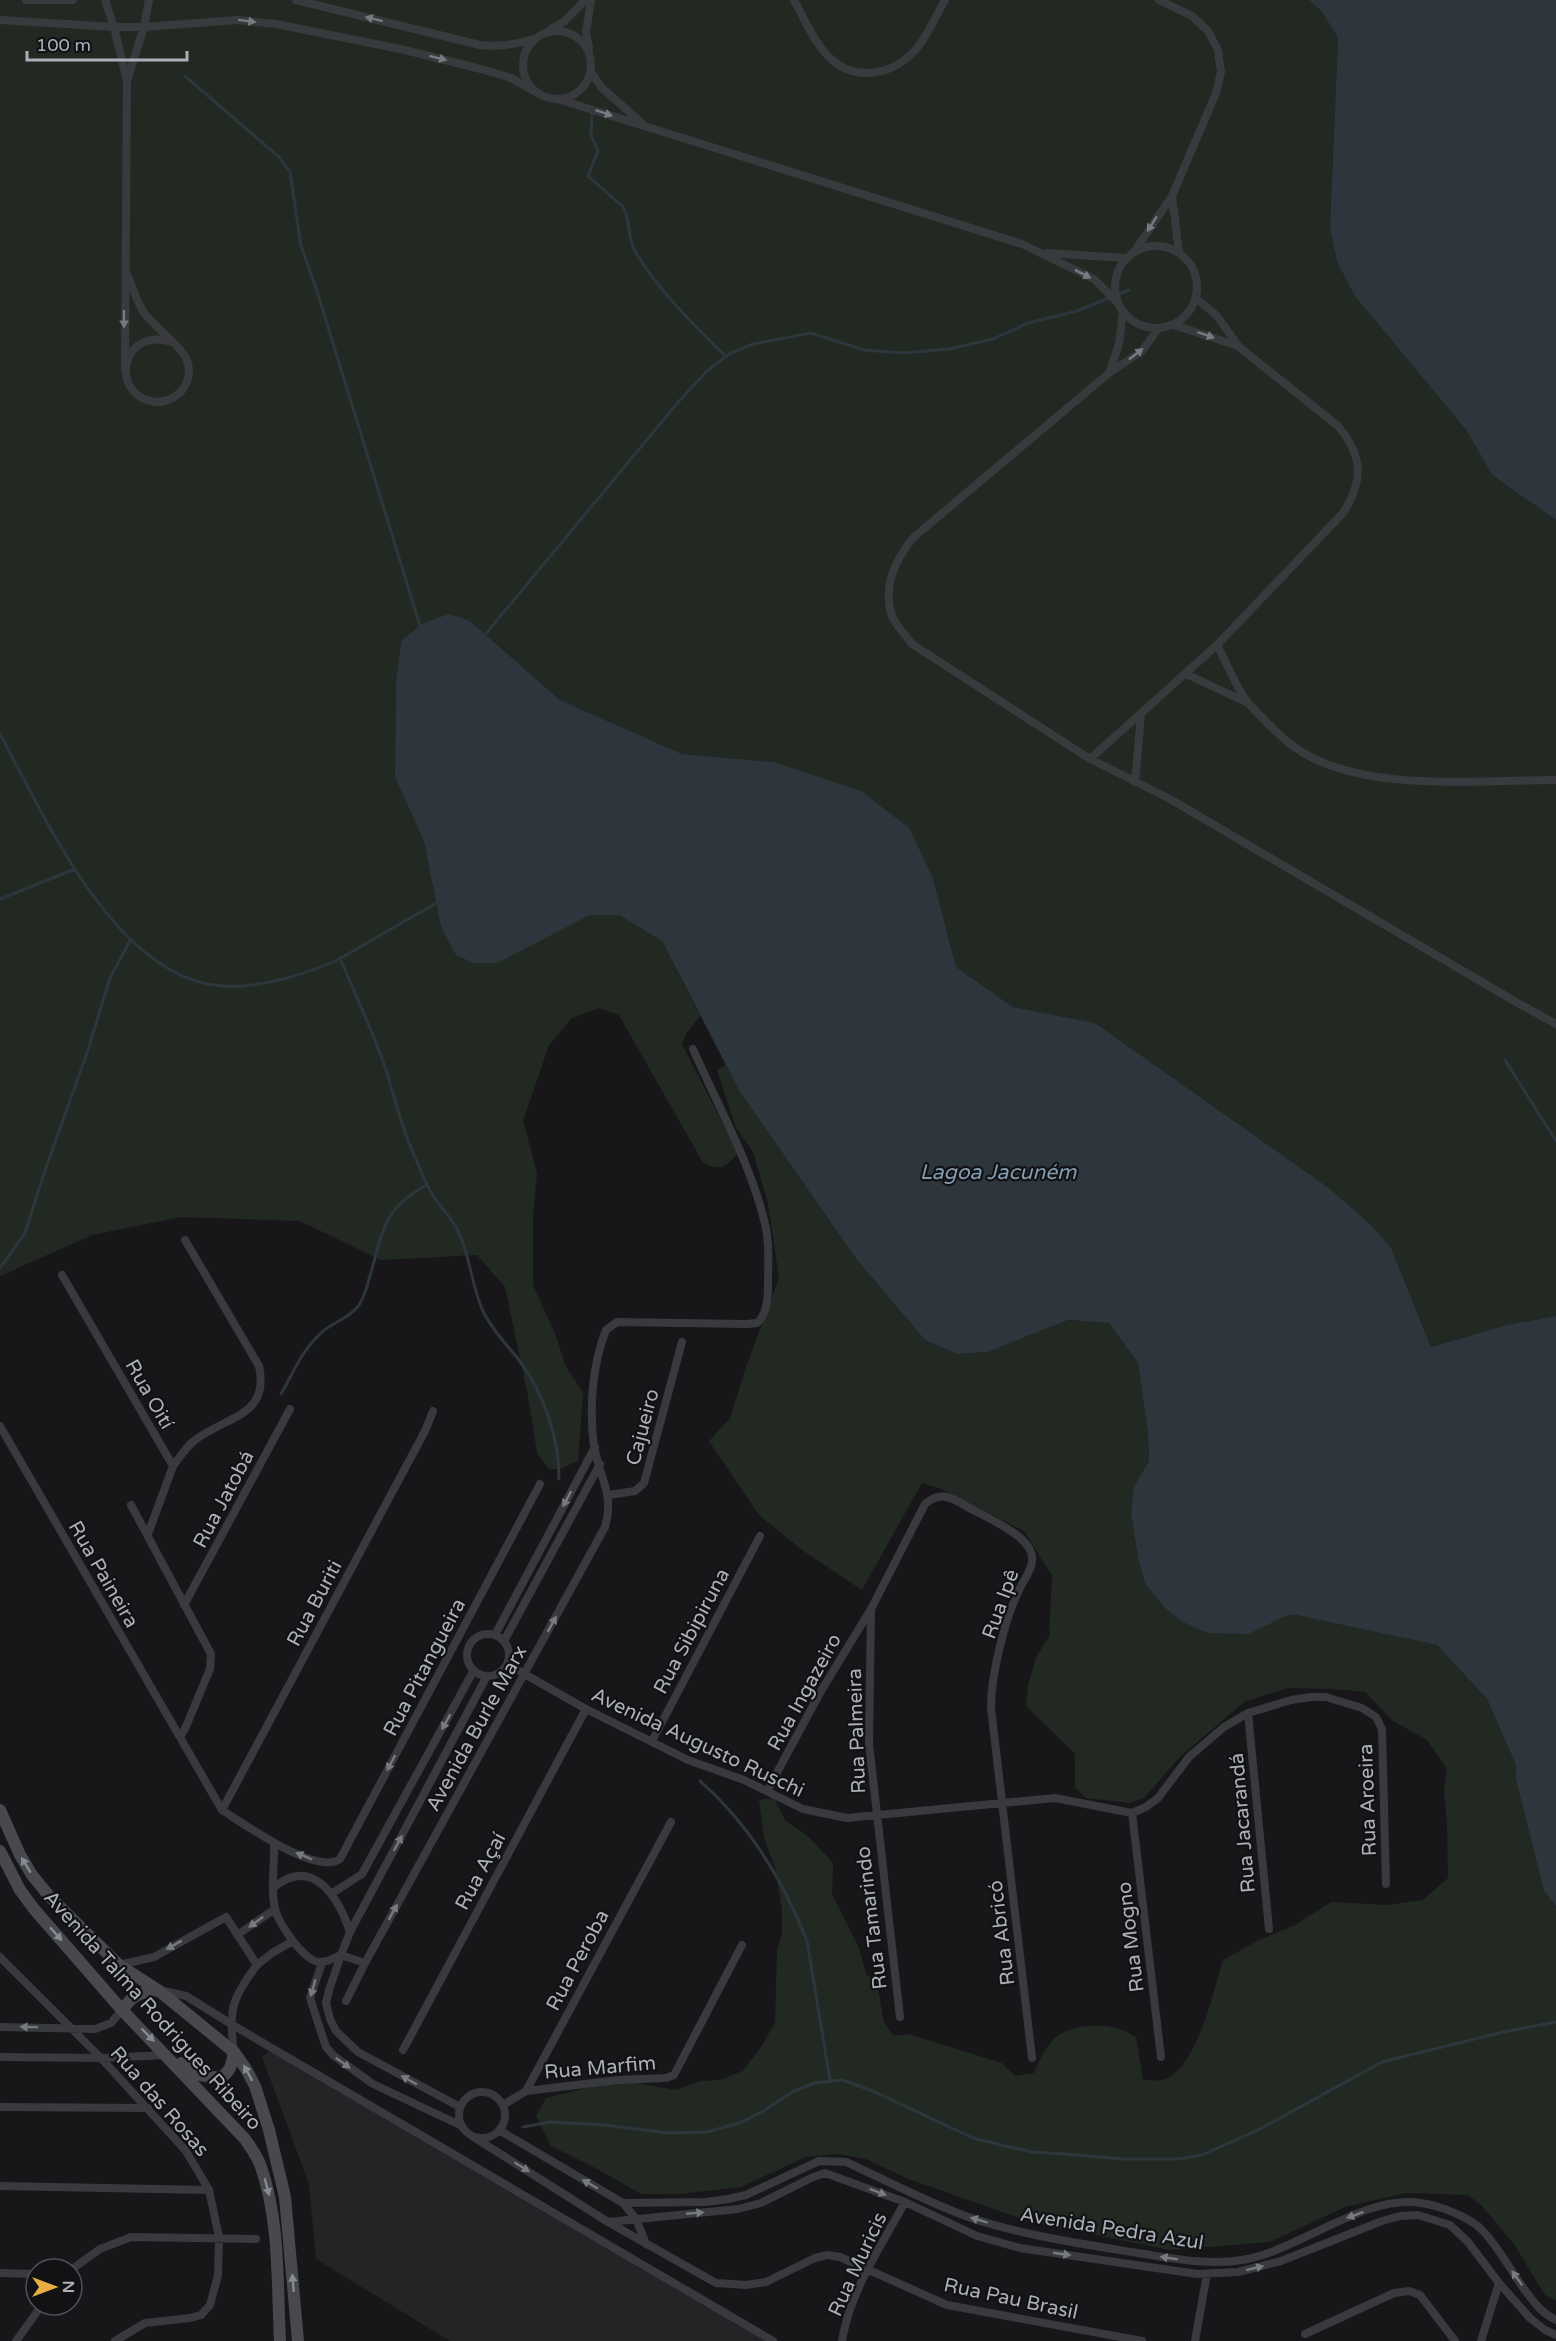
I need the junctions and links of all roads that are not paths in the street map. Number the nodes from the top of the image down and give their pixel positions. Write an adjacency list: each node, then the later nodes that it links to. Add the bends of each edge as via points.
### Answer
1 (26, 0): 2 (street)
2 (73, 0)
3 (105, 0): 12 (street)
4 (149, 0): 13 (street)
5 (296, 0): 15 (street, one-way to 5, via 516,45 480,45)
6 (585, 0): 14 (street, via 565,21)
7 (591, 0): 16 (street, via 586,32)
8 (794, 0): 9 (street, via 816,41 831,59 860,73 887,71 902,63 918,47)
9 (945, 0)
10 (1160, 0): 22 (street, via 1192,16 1208,31 1218,50 1221,72 1216,93)
11 (0, 20): 12 (street)
12 (114, 27): 13 (street); 18 (street)
13 (144, 27): 18 (street); 19 (street, one-way to 19, via 237,20 276,24 482,69 511,78)
14 (546, 32): 15 (street); 16 (street, via 574,34)
15 (534, 39): 19 (street, via 525,51 523,66)
16 (591, 57): 17 (street)
17 (591, 72): 20 (street, via 586,85); 21 (street, via 602,88)
18 (127, 81): 27 (street)
19 (534, 91): 20 (street, via 547,99)
20 (561, 100): 21 (street, one-way to 21)
21 (646, 127): 25 (street)
22 (1172, 196): 23 (street, one-way to 23); 24 (street)
23 (1134, 252): 24 (street, via 1161,246); 26 (street)
24 (1179, 252): 28 (street, via 1191,264 1197,280)
25 (1042, 253): 26 (street); 29 (street, one-way to 29, via 1094,279)
26 (1125, 258): 29 (street, via 1115,285)
27 (125, 269): 33 (street, via 146,315); 35 (street, one-way to 35)
28 (1196, 298): 31 (street, via 1189,313); 34 (street, via 1217,316)
29 (1117, 302): 30 (street)
30 (1123, 310): 32 (street, via 1141,326); 36 (street, via 1119,345)
31 (1174, 325): 32 (street); 34 (street, one-way to 34)
32 (1158, 329): 36 (street, one-way to 32, via 1142,351)
33 (174, 343): 35 (street, via 162,338 137,345); 35 (street, via 184,352 189,365 182,390 172,399 146,400 135,393 127,382)
34 (1239, 346): 37 (street, via 1338,426 1357,459 1358,478 1343,513)
35 (125, 369)
36 (1109, 373): 41 (street, via 914,537 900,553 888,594 892,617 912,644)
37 (1217, 645): 38 (street); 39 (street)
38 (1186, 674): 39 (street); 40 (street)
39 (1248, 704): 42 (street, via 1293,746 1322,762 1354,772 1411,780)
40 (1141, 715): 41 (street); 43 (street)
41 (1090, 759): 43 (street)
42 (1556, 780)
43 (1135, 782): 44 (street)
44 (1556, 1024)
45 (693, 1049): 52 (street, Avenida Burle Marx, via 752,1182 765,1221 768,1299 757,1323 611,1325 601,1342 594,1377)
46 (185, 1240): 54 (street, via 259,1366 262,1382 260,1396 253,1406 195,1441)
47 (62, 1275): 54 (street, Rua Oití)
48 (682, 1342): 56 (street, Cajueiro, via 644,1483 635,1491)
49 (290, 1409): 60 (street, Rua Jatobá)
50 (433, 1411): 77 (street, Rua Buriti)
51 (0, 1426): 72 (street, Rua Paineira)
52 (595, 1447): 53 (street, Avenida Burle Marx); 62 (street, Avenida Burle Marx, one-way to 62)
53 (600, 1464): 56 (street, Avenida Burle Marx); 64 (street, Avenida Burle Marx)
54 (174, 1466): 58 (street)
55 (540, 1484): 63 (street, Rua Pitangueira)
56 (609, 1496): 69 (street, Avenida Burle Marx, one-way to 56, via 604,1527)
57 (131, 1504): 58 (street)
58 (148, 1534): 60 (street)
59 (760, 1536): 73 (street, Rua Sibipiruna)
60 (184, 1605): 72 (street, via 211,1654 210,1669)
61 (871, 1609): 74 (street, Rua Ingazeiro, via 821,1691); 75 (street, Rua Ipê, via 925,1504 932,1498 949,1496 1019,1537 1030,1549 1032,1565 1007,1620 991,1692); 79 (street, Rua Palmeira, via 868,1744)
62 (495, 1635): 64 (street); 65 (street, via 481,1636)
63 (459, 1637): 65 (street); 81 (street, Rua Pitangueira, one-way to 81, via 340,1859 334,1863 318,1862)
64 (504, 1641): 66 (street, via 509,1650)
65 (471, 1644): 67 (street, via 468,1657)
66 (507, 1665): 68 (street, via 499,1673); 69 (street, Avenida Augusto Ruschi)
67 (474, 1670): 68 (street); 87 (street, Avenida Burle Marx, one-way to 87, via 362,1874)
68 (487, 1676): 90 (street, Avenida Burle Marx, one-way to 68)
69 (524, 1676): 70 (street, Avenida Augusto Ruschi); 97 (street, Avenida Burle Marx, one-way to 69)
70 (586, 1709): 73 (street, Avenida Augusto Ruschi); 107 (street, Rua Açaí)
71 (1248, 1713): 78 (street, via 1224,1727 1189,1757 1158,1798); 85 (street, Rua Aroeira, via 1291,1700 1326,1697 1362,1708 1376,1717 1382,1729); 89 (street, Rua Jacarandá)
72 (180, 1737): 77 (street, Rua Paineira)
73 (652, 1741): 74 (street, Avenida Augusto Ruschi, via 688,1760)
74 (768, 1791): 79 (street, Avenida Augusto Ruschi, via 803,1809 833,1817)
75 (1002, 1804): 78 (street, Avenida Augusto Ruschi, via 1056,1798); 79 (street, Avenida Augusto Ruschi); 113 (street, Rua Abricó)
76 (0, 1810): 98 (main road, Avenida Talma Rodrigues Ribeiro, one-way to 76, via 32,1875)
77 (222, 1810): 81 (street)
78 (1132, 1813): 111 (street, Rua Mogno)
79 (875, 1815): 103 (street, Rua Tamarindo)
80 (671, 1822): 114 (street, Rua Peroba)
81 (274, 1844): 83 (street)
82 (0, 1851): 102 (main road, Avenida Talma Rodrigues Ribeiro, one-way to 102, via 34,1909)
83 (275, 1866): 84 (street); 86 (street)
84 (293, 1876): 86 (street); 87 (street, via 312,1878)
85 (1386, 1884)
86 (273, 1888): 88 (street)
87 (331, 1894): 90 (street)
88 (275, 1909): 91 (street, one-way to 91); 92 (street)
89 (1269, 1929)
90 (350, 1932): 94 (street, Avenida Burle Marx)
91 (237, 1935): 98 (street, one-way to 98, via 226,1917 154,1957); 99 (street)
92 (293, 1941): 96 (street, via 314,1961); 99 (street)
93 (742, 1945): 114 (street, Rua Marfim, via 674,2074 666,2078)
94 (341, 1955): 96 (street); 97 (street); 117 (street, one-way to 94, via 358,2052 336,2031 327,2003)
95 (0, 1957): 106 (street, Rua das Rosas)
96 (322, 1963): 119 (street, one-way to 119, via 310,1998 326,2047 373,2084)
97 (365, 1963): 101 (street, Avenida Burle Marx)
98 (118, 1965): 100 (main road, Avenida Talma Rodrigues Ribeiro)
99 (257, 1965): 104 (street, via 236,1995)
100 (158, 1990): 102 (main road, via 134,1995); 104 (street, via 186,1996); 108 (main road, Avenida Talma Rodrigues Ribeiro)
101 (346, 2001)
102 (122, 2010): 106 (street, via 104,2027); 109 (main road, Avenida Talma Rodrigues Ribeiro, one-way to 109)
103 (900, 2017)
104 (230, 2024): 108 (street); 145 (street)
105 (0, 2027): 106 (street, one-way to 105)
106 (70, 2028): 112 (street, Rua das Rosas)
107 (403, 2050)
108 (234, 2052): 109 (main road, via 231,2067 220,2078 200,2075); 144 (main road, Avenida Talma Rodrigues Ribeiro, one-way to 108, via 278,2161 255,2086)
109 (167, 2055): 112 (street); 143 (main road, Avenida Talma Rodrigues Ribeiro, one-way to 143, via 245,2139 261,2165 274,2240)
110 (0, 2057): 112 (street)
111 (1161, 2057)
112 (101, 2058): 118 (street, Rua das Rosas)
113 (1032, 2058)
114 (526, 2091): 115 (street)
115 (503, 2105): 117 (street, via 485,2092 470,2095); 120 (street, via 505,2118)
116 (0, 2107): 118 (street)
117 (460, 2107): 119 (street)
118 (147, 2108): 123 (street, Rua das Rosas, via 186,2151)
119 (462, 2126): 121 (street)
120 (499, 2130): 121 (street, via 482,2138); 125 (street, one-way to 120)
121 (472, 2136): 127 (street, one-way to 127)
122 (0, 2187): 123 (street)
123 (209, 2190): 128 (street, Rua das Rosas)
124 (905, 2202): 126 (street, Avenida Pedra Azul, one-way to 124, via 738,2209 761,2203 825,2173); 132 (street, Rua Muricis); 135 (street, Avenida Pedra Azul, one-way to 135, via 977,2236 1020,2248)
125 (622, 2203): 126 (street); 138 (street, Avenida Pedra Azul, one-way to 125, via 1540,2311 1482,2229 1451,2211 1422,2203 1386,2204 1265,2255 1240,2261 1187,2260 1036,2236 974,2219 846,2162 828,2160 808,2165 746,2195 706,2202)
126 (636, 2219): 127 (street, Avenida Pedra Azul); 130 (street)
127 (608, 2222): 130 (street, Rua Pau Brasil)
128 (219, 2237): 129 (street); 131 (street, via 131,2237 100,2249); 142 (street, Rua das Rosas, via 218,2275 210,2306 201,2315 145,2324)
129 (256, 2239)
130 (646, 2244): 132 (street, Rua Pau Brasil, via 716,2283 766,2282 827,2255)
131 (84, 2260)
132 (867, 2271): 146 (street, Rua Muricis, via 846,2317); 147 (street, Rua Pau Brasil, via 947,2305)
133 (0, 2273): 134 (street)
134 (24, 2274)
135 (1207, 2274): 136 (street, Avenida Pedra Azul, one-way to 136, via 1281,2262 1382,2221 1418,2216 1450,2225); 148 (street)
136 (1499, 2283): 140 (street, Avenida Pedra Azul, via 1530,2318); 150 (street)
137 (33, 2317): 141 (street)
138 (1556, 2320)
139 (1305, 2334): 149 (street, via 1394,2293 1409,2290 1420,2295)
140 (1556, 2335)
141 (16, 2341)
142 (115, 2341)
143 (280, 2341)
144 (298, 2341)
145 (773, 2341)
146 (842, 2341)
147 (1142, 2341)
148 (1195, 2341)
149 (1455, 2341)
150 (1480, 2341)

